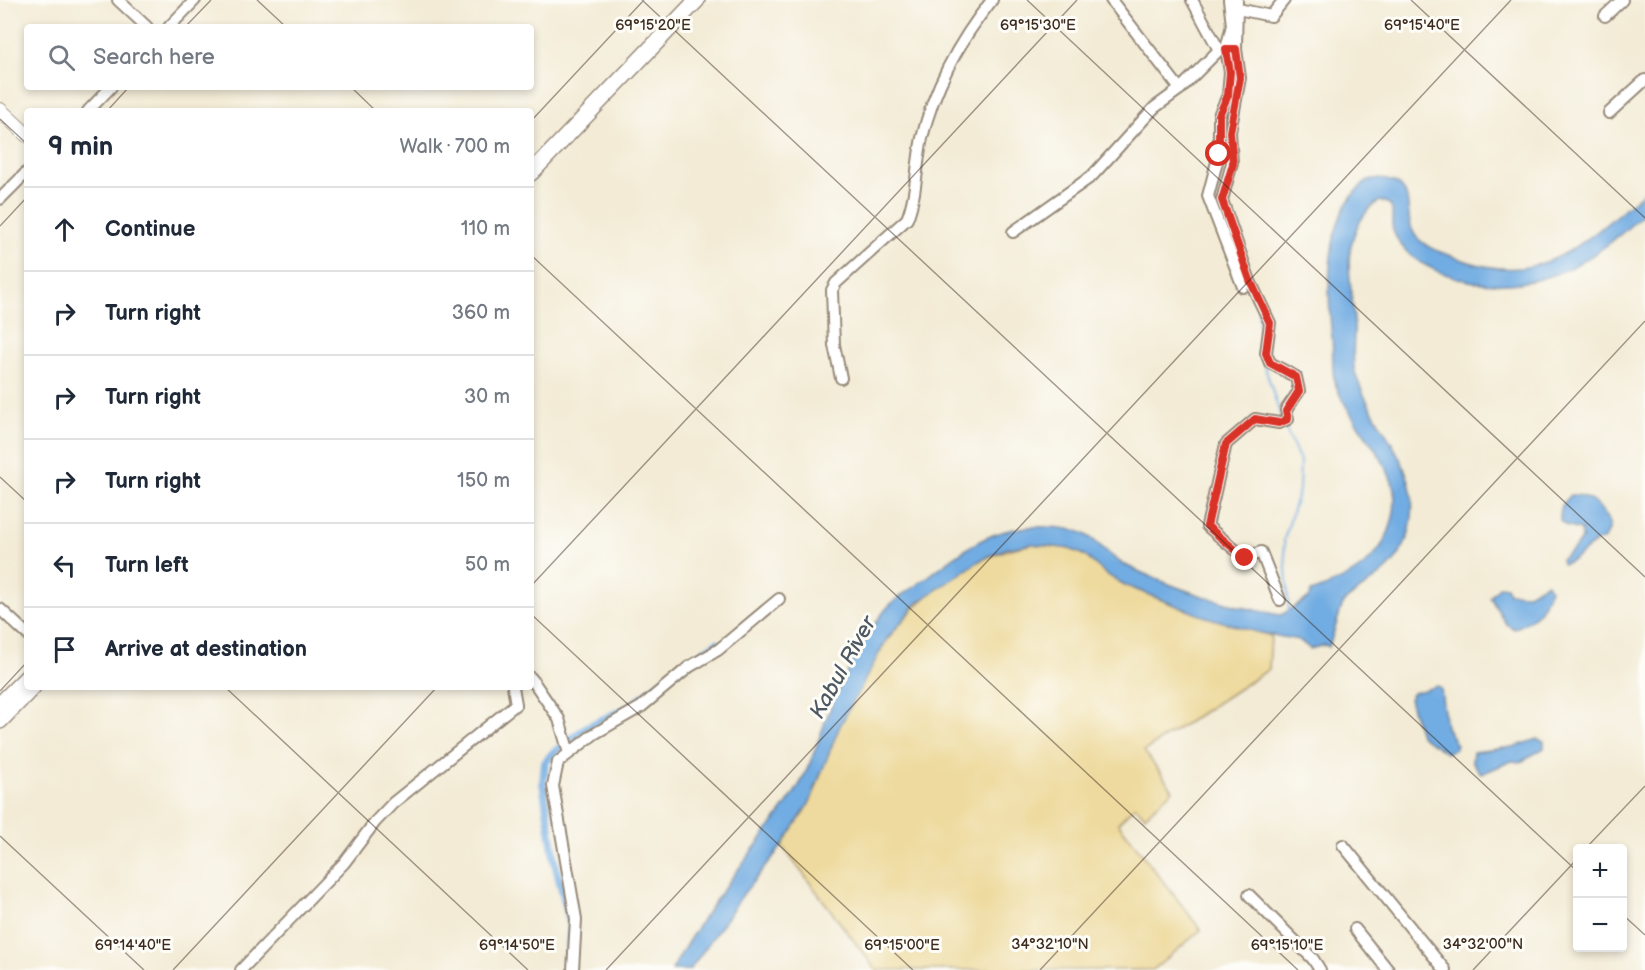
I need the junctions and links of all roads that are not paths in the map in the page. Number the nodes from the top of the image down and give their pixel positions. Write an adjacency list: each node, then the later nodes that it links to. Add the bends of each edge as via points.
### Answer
1 (118, 0): 13 (street)
2 (195, 0): 14 (street)
3 (683, 0): 16 (highway)
4 (696, 0): 16 (highway)
5 (992, 0): 30 (street, via 975,21 939,90 923,136 907,219 832,290 834,345)
6 (1112, 0): 18 (street)
7 (1192, 0): 15 (street)
8 (1229, 0): 15 (street, via 1232,26)
9 (1284, 0): 11 (street, via 1271,16)
10 (1622, 0): 12 (street)
11 (1238, 4): 15 (street)
12 (1605, 16)
13 (144, 24)
14 (173, 24)
15 (1227, 49): 18 (street); 29 (street, via 1228,95 1219,115 1219,154 1208,196); 32 (street, via 1240,78 1230,132 1232,159 1222,200 1270,323 1266,353 1270,363 1296,377 1299,391 1283,421 1255,419 1226,444 1207,526 1245,558 1261,552)
16 (625, 67): 24 (highway); 25 (highway)
17 (1645, 80): 22 (street)
18 (1180, 89): 28 (street, via 1154,108 1092,176)
19 (108, 90): 20 (street)
20 (91, 108)
21 (0, 110): 23 (main road)
22 (1610, 113)
23 (24, 132)
24 (534, 155)
25 (534, 170)
26 (24, 175): 27 (street)
27 (0, 199)
28 (1013, 232)
29 (1243, 287)
30 (841, 378)
31 (780, 599): 41 (street, via 641,707)
32 (1280, 600)
33 (0, 609): 34 (street)
34 (24, 631)
35 (24, 680): 39 (highway)
36 (534, 682): 41 (street, via 559,719)
37 (30, 690): 40 (highway)
38 (514, 690): 45 (street, via 516,704 393,803 344,863)
39 (0, 704)
40 (0, 721)
41 (569, 753): 46 (street, via 558,762 552,786 576,919)
42 (1343, 845): 49 (street)
43 (1249, 895): 47 (street, via 1313,958)
44 (1355, 929): 48 (street)
45 (241, 970)
46 (573, 970)
47 (1320, 970)
48 (1388, 970)
49 (1445, 970)

